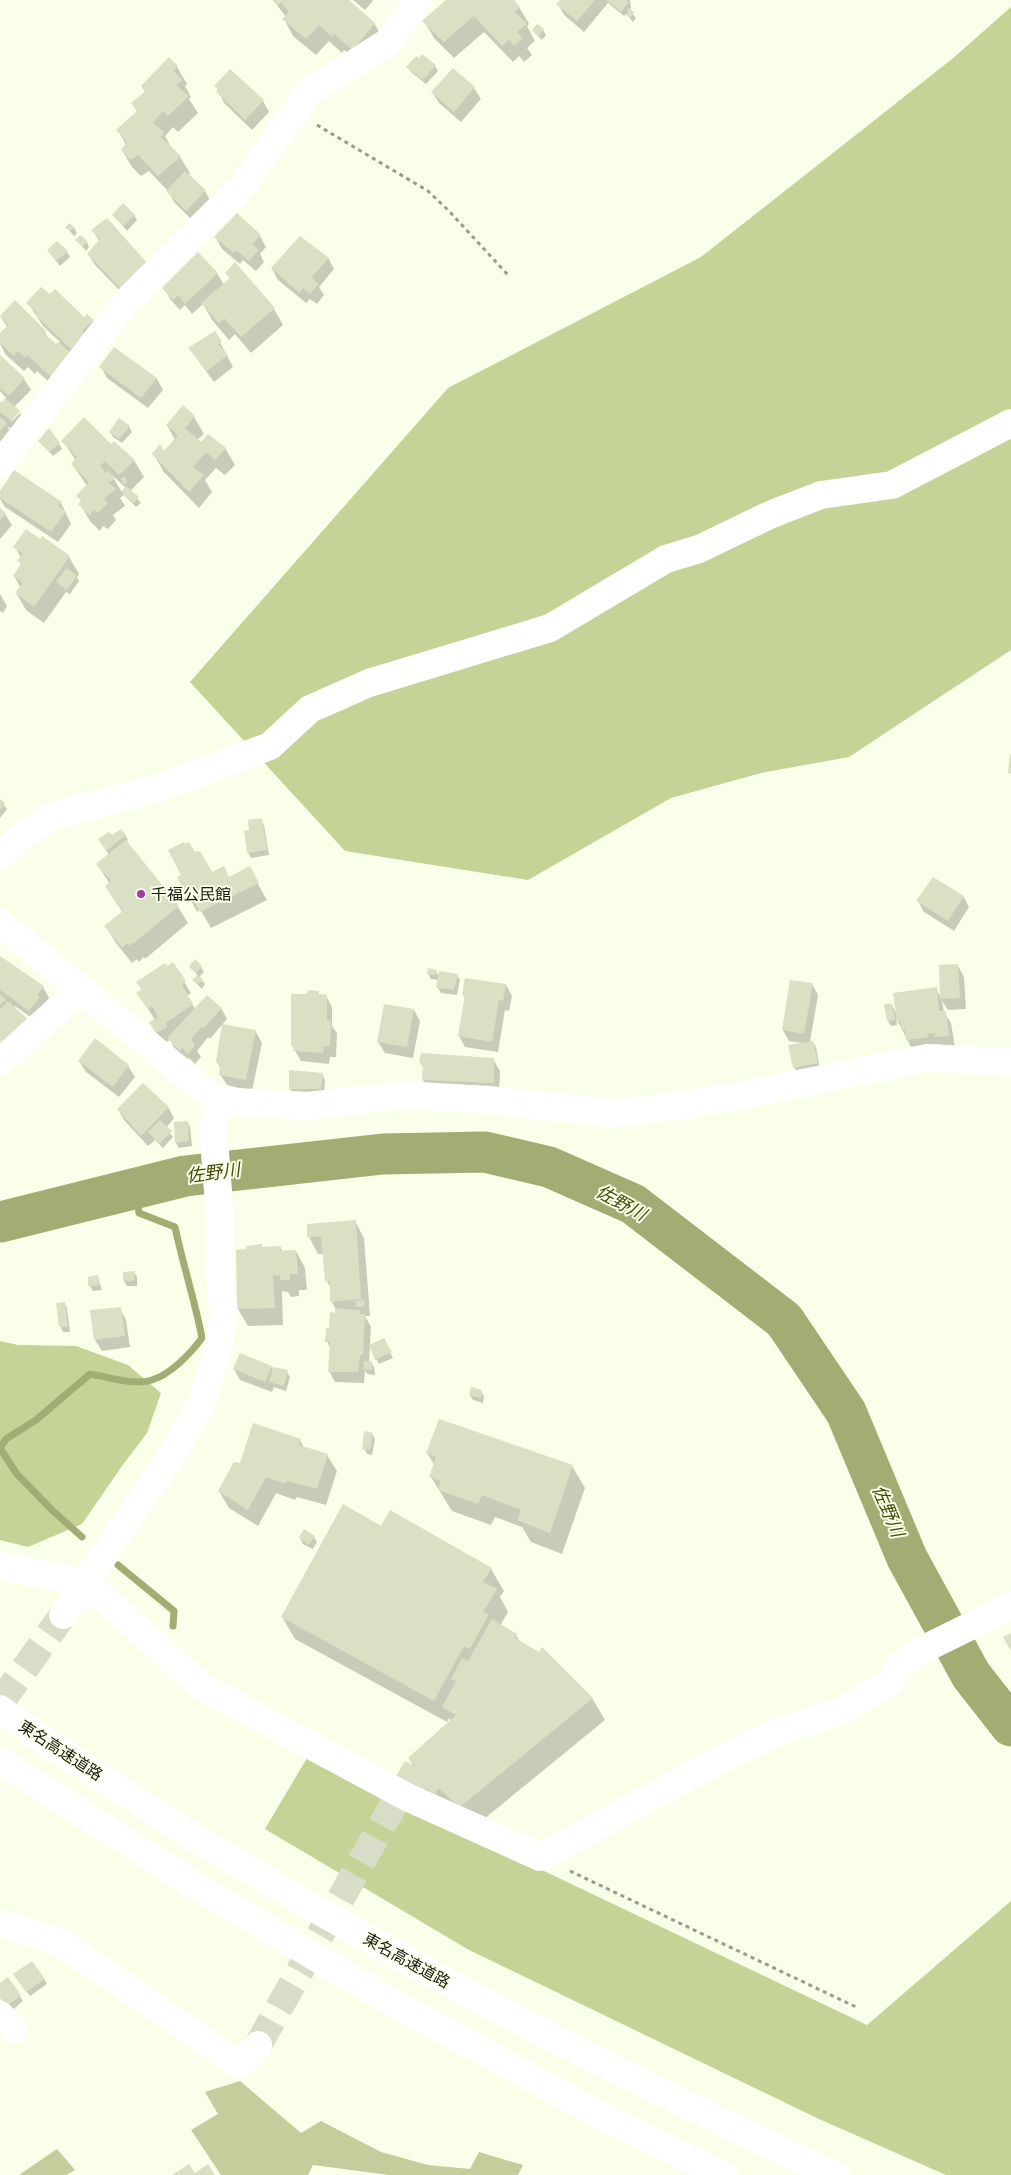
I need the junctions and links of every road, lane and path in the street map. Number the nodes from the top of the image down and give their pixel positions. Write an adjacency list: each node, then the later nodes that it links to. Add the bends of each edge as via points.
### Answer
1 (418, 0): 2 (main road, via 388,42 309,92)
2 (295, 111): 3 (path, via 428,191); 5 (main road, via 242,186 126,303)
3 (508, 275)
4 (1011, 422): 6 (main road, via 892,485 821,496 772,514 699,549 666,559 550,628 369,683 310,709 270,746 162,788 56,815 27,832)
5 (0, 465)
6 (0, 857)
7 (0, 923): 8 (main road)
8 (81, 989): 9 (main road); 11 (main road)
9 (0, 1062)
10 (1011, 1062): 11 (main road, via 927,1058 739,1096 643,1111 608,1113 489,1100 402,1095)
11 (215, 1114): 13 (main road, via 224,1315 217,1352 202,1402 178,1446)
12 (0, 1566): 13 (main road)
13 (86, 1583): 15 (main road); 18 (main road, via 204,1688 401,1800)
14 (1003, 1610): 18 (main road, via 920,1651 901,1664 889,1683 842,1711 784,1729)
15 (63, 1615)
16 (0, 1709): 23 (main road, 東名高速道路, via 211,1847 376,1943 553,2039)
17 (0, 1760): 22 (main road, via 199,1888 393,2003 602,2116)
18 (540, 1857): 20 (path)
19 (0, 1924): 21 (main road, via 60,1942 240,2065)
20 (856, 2007)
21 (258, 2045)
22 (723, 2175)
23 (835, 2175)

